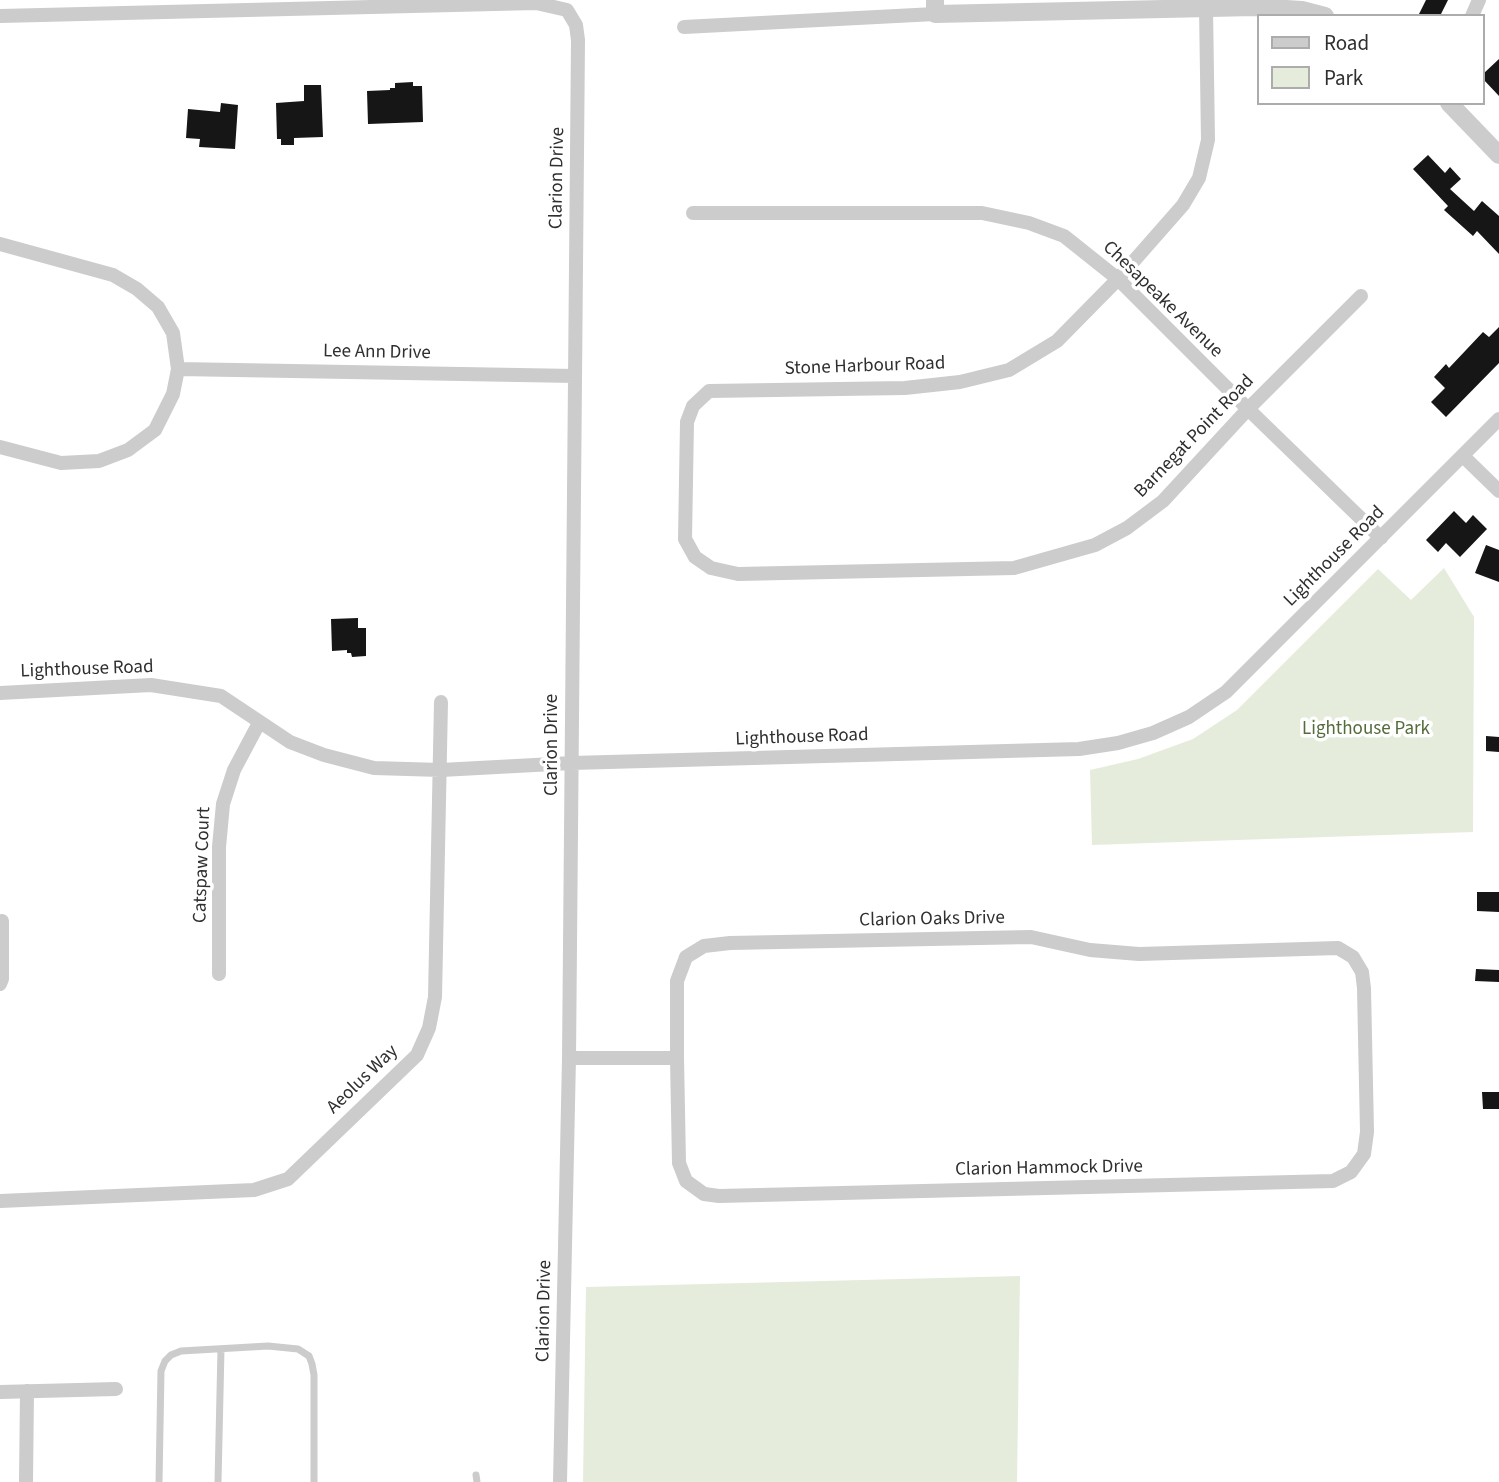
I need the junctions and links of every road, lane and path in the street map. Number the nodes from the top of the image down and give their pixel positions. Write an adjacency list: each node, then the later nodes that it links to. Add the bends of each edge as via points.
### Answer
1 (352, 4): 7 (street); 16 (street, Clarion Drive, via 536,3 568,10 578,40)
2 (1121, 5): 4 (street); 5 (street)
3 (1302, 5): 5 (street); 6 (street)
4 (935, 7): 8 (street)
5 (1206, 8): 13 (street, Stone Harbour Road, via 1208,140 1199,178 1183,205)
6 (1321, 14)
7 (0, 16)
8 (684, 27)
9 (1451, 105): 10 (street)
10 (1499, 155)
11 (693, 212): 13 (street, Chesapeake Avenue, via 982,212 1065,236)
12 (0, 244): 15 (street, via 113,275 137,289 158,307 173,333)
13 (1118, 279): 17 (street, Chesapeake Avenue); 23 (street, Stone Harbour Road, via 1057,341 1009,370 905,388 709,391 693,406 687,422 685,539 695,557 711,568)
14 (1361, 296): 17 (street, Barnegat Point Road)
15 (178, 369): 16 (street, Lee Ann Drive); 19 (street, via 173,394 155,430 128,450 99,461 61,463)
16 (575, 376): 27 (street, Clarion Drive)
17 (1248, 409): 22 (street, Chesapeake Avenue); 23 (street, Barnegat Point Road, via 1163,501 1095,545 1014,568)
18 (1499, 419): 20 (street, Lighthouse Road)
19 (0, 447)
20 (1463, 456): 21 (street); 22 (street, Lighthouse Road)
21 (1499, 491)
22 (1381, 538): 27 (street, Lighthouse Road, via 1226,692 1189,717 1118,743 1079,749)
23 (738, 574)
24 (0, 693): 26 (street, Lighthouse Road, via 151,685 221,695)
25 (441, 702): 28 (street, Aeolus Way)
26 (259, 723): 28 (street, Lighthouse Road, via 289,742 374,768); 30 (street, Catspaw Court, via 234,770 223,804)
27 (572, 764): 28 (street, Lighthouse Road); 33 (street, Clarion Drive)
28 (441, 770): 35 (street, Aeolus Way, via 435,997 417,1055 288,1179 254,1190)
29 (2, 921): 31 (street)
30 (219, 974)
31 (0, 984)
32 (1364, 988): 34 (street, Clarion Oaks Drive, via 1353,957 1338,948 1139,954 1090,950 1031,937 730,943 704,947 686,957 677,981); 34 (street, Clarion Hammock Drive, via 1364,1154 1351,1172 1333,1181 704,1194 686,1181 679,1163)
33 (569, 1058): 34 (street); 44 (street, Clarion Drive)
34 (677, 1058)
35 (0, 1201)
36 (221, 1349): 41 (lane, via 181,1351 164,1361); 42 (lane); 43 (lane, via 268,1346 298,1349 309,1356 314,1376)
37 (116, 1389): 38 (street)
38 (27, 1391): 39 (street); 40 (street)
39 (0, 1392)
40 (26, 1482)
41 (159, 1482)
42 (218, 1482)
43 (314, 1482)
44 (560, 1482)

